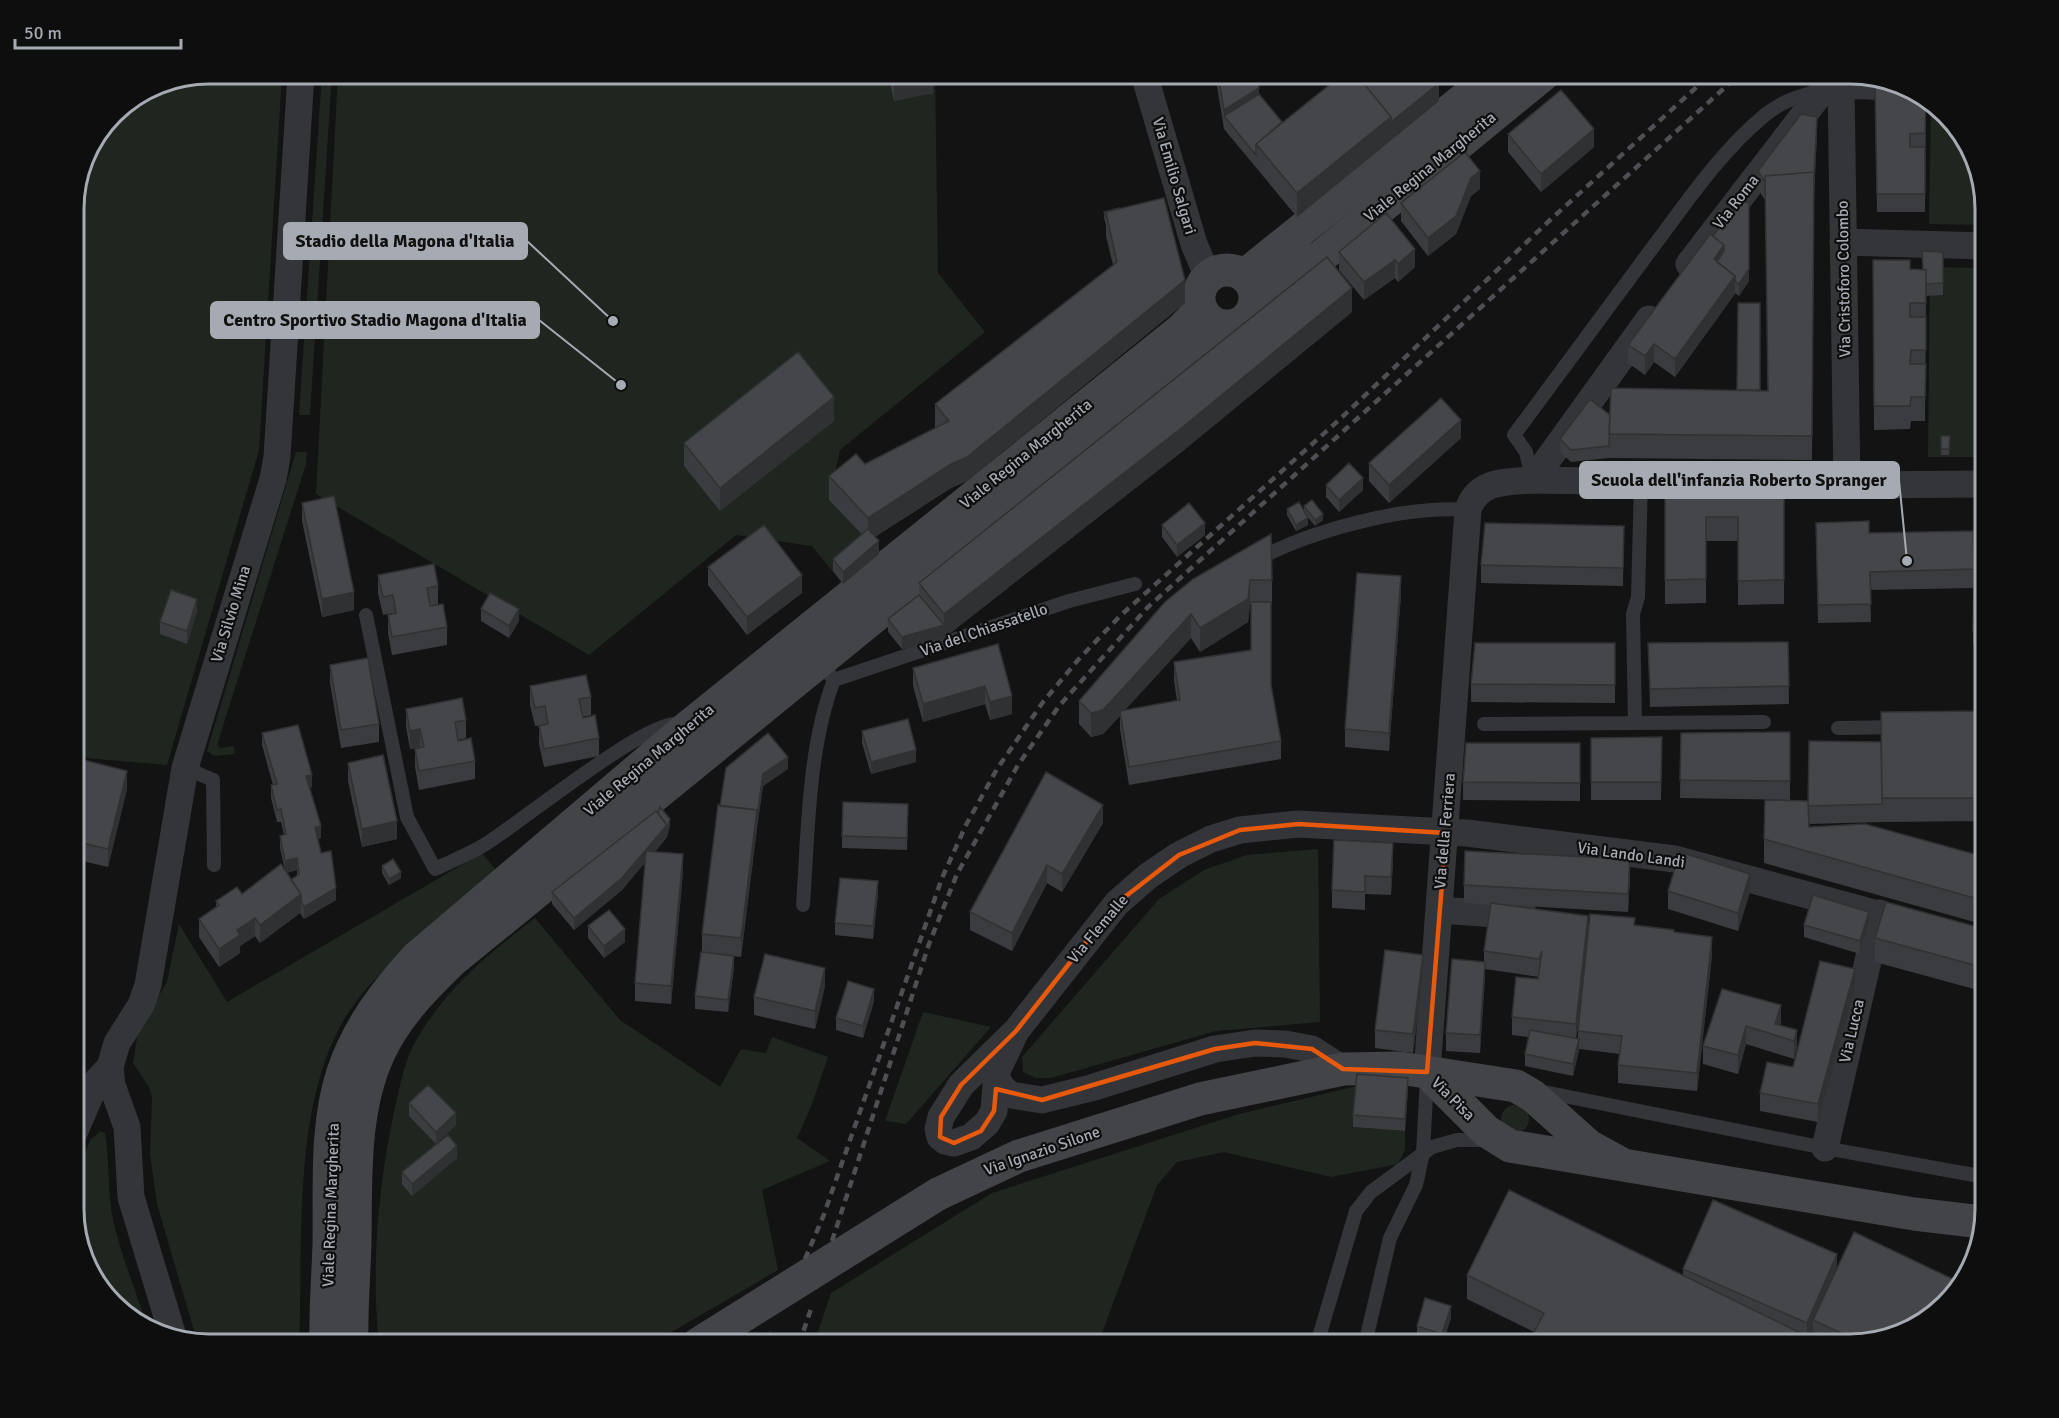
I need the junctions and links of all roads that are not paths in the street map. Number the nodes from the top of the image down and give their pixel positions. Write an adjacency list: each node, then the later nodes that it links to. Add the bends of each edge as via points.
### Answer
1 (299, 84): 27 (street, Via Silvio Mina, via 277,457)
2 (1147, 84): 11 (street, Via Emilio Salgari)
3 (1485, 84): 10 (street, Viale Regina Margherita)
4 (1532, 84): 10 (street, Viale Regina Margherita, via 1322,256)
5 (1828, 84): 12 (lane, via 1790,99 1766,114 1695,190 1514,435 1526,452)
6 (1834, 84): 12 (street, Via Roma, via 1668,292)
7 (1836, 84): 8 (street, Via Cristoforo Colombo)
8 (1843, 242): 9 (street); 15 (street, Via Cristoforo Colombo)
9 (1975, 246)
10 (1250, 289): 11 (street, via 1226,270); 11 (street, Viale Regina Margherita, via 1253,311 1239,325)
11 (1209, 302): 20 (street, Viale Regina Margherita, via 1172,374); 24 (street, Viale Regina Margherita, via 1182,328)
12 (1533, 480): 13 (street); 16 (street, via 1497,482 1478,490)
13 (1641, 482): 15 (street); 22 (lane, via 1638,597 1633,614)
14 (1975, 484): 15 (street)
15 (1847, 485)
16 (1468, 510): 17 (lane, via 1428,509 1332,530 1289,544); 29 (street, Via della Ferriera)
17 (1242, 568)
18 (1135, 584): 20 (lane, Via del Chiassatello)
19 (366, 615): 24 (lane, via 407,817 435,869 485,844 650,732 676,723)
20 (826, 671): 28 (street, Viale Regina Margherita); 31 (lane, via 828,696 815,761)
21 (1764, 722): 22 (lane)
22 (1635, 723): 23 (lane)
23 (1484, 724)
24 (689, 726): 28 (street, Viale Regina Margherita)
25 (1917, 727): 26 (lane)
26 (1838, 728)
27 (184, 768): 30 (lane, via 213,780); 37 (street, Via Silvio Mina, via 148,985 141,1005 117,1043)
28 (664, 768): 53 (street, Viale Regina Margherita, via 416,958 385,993 362,1029 343,1073 334,1115); 54 (street, Viale Regina Margherita, via 453,960 403,1012 379,1053 359,1130)
29 (1446, 833): 32 (street, Via della Ferriera); 33 (street, Via Lando Landi, via 1675,859); 36 (street, Via Flemalle, via 1298,824 1240,830 1211,839 1148,876 1117,903)
30 (213, 864)
31 (803, 905)
32 (1439, 910): 34 (street); 39 (street, Via della Ferriera)
33 (1879, 913): 35 (street, Via Lando Landi); 45 (street, Via Lucca)
34 (1556, 918)
35 (1975, 940)
36 (1016, 1031): 40 (street, Via Flemalle, via 1001,1058); 40 (street, Via Flemalle, via 961,1085 941,1117 940,1137 954,1143 981,1131 993,1111)
37 (110, 1067): 42 (street, Via Silvio Mina, via 96,1082); 52 (street, via 127,1127 131,1197)
38 (1343, 1069): 39 (street, Via Ignazio Silone, via 1400,1068); 40 (street, via 1312,1049 1255,1043 1215,1049 1042,1100 1011,1095); 55 (street, Via Ignazio Silone, via 1200,1099 1019,1155 938,1194)
39 (1427, 1072): 41 (street, Via Pisa); 44 (street, Via Pisa); 46 (lane, Via della Ferriera)
40 (997, 1079)
41 (1516, 1086): 43 (street, Via Pisa); 45 (lane)
42 (84, 1110)
43 (1547, 1110): 44 (street, via 1542,1134); 47 (street, Via Pisa, via 1589,1146)
44 (1512, 1145): 46 (lane, via 1457,1140); 47 (street, Via Pisa, via 1581,1160)
45 (1825, 1149): 48 (lane)
46 (1423, 1153): 56 (lane, via 1371,1192 1356,1211); 57 (lane, Via della Ferriera, via 1416,1185 1390,1238)
47 (1620, 1163): 49 (street, Via Pisa)
48 (1975, 1175)
49 (1914, 1214): 50 (street, Via Pisa); 51 (street, Via Pisa)
50 (1974, 1221)
51 (1971, 1242)
52 (170, 1328)
53 (326, 1334)
54 (352, 1334)
55 (714, 1334)
56 (1320, 1334)
57 (1367, 1334)

